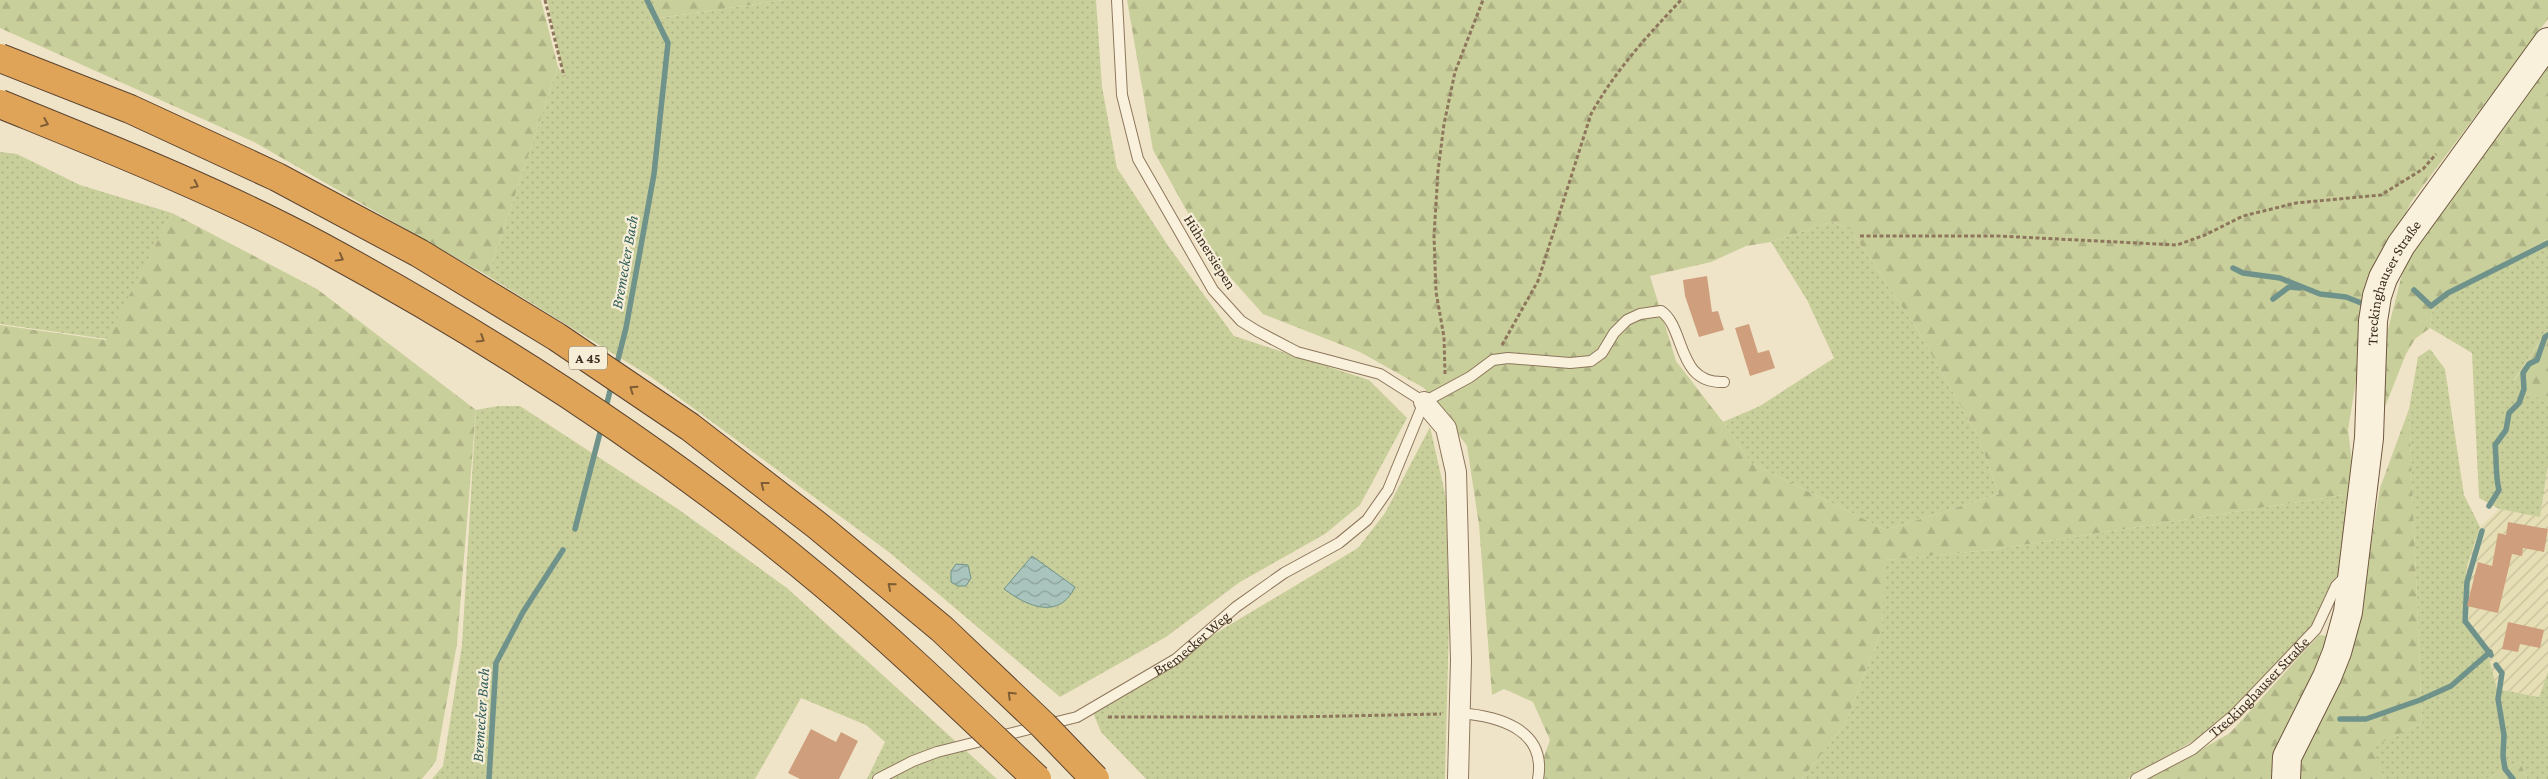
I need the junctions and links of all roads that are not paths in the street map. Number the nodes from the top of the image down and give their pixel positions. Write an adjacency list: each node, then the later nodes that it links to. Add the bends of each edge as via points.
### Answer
1 (1117, 0): 6 (lane, Hühnersiepen, via 1122,95 1138,160 1213,290 1241,321 1256,332 1297,352 1380,374)
2 (2548, 42): 7 (main road, Treckinghauser Straße, via 2401,245 2383,278 2373,321 2370,430)
3 (0, 58): 11 (highway, A 45, one-way to 3, bridge, via 942,629 825,532 690,428 557,336 419,253 276,177 130,109)
4 (0, 104): 10 (highway, A 45, one-way to 10, bridge, via 181,178 318,245 451,320 580,401 704,490 824,584)
5 (1724, 382): 6 (lane, via 1700,376 1682,353 1669,317 1661,311 1627,320 1614,333 1602,353 1591,361 1493,360)
6 (1424, 402): 8 (street, via 1446,428 1456,472 1461,660); 9 (lane, Bremecker Weg, via 1388,490 1367,520 1339,543 1284,574 1236,607 1176,659 1077,717 937,752)
7 (2355, 567): 14 (lane, Treckinghauser Straße, via 2336,586 2316,629 2235,714 2193,749); 15 (main road, Treckinghauser Straße, via 2337,652 2286,757)
8 (1459, 714): 12 (street); 13 (lane, via 1485,715 1508,722 1524,734 1536,750 1540,769)
9 (878, 779)
10 (1036, 779)
11 (1095, 779)
12 (1458, 779)
13 (1538, 779)
14 (2136, 779)
15 (2286, 779)

